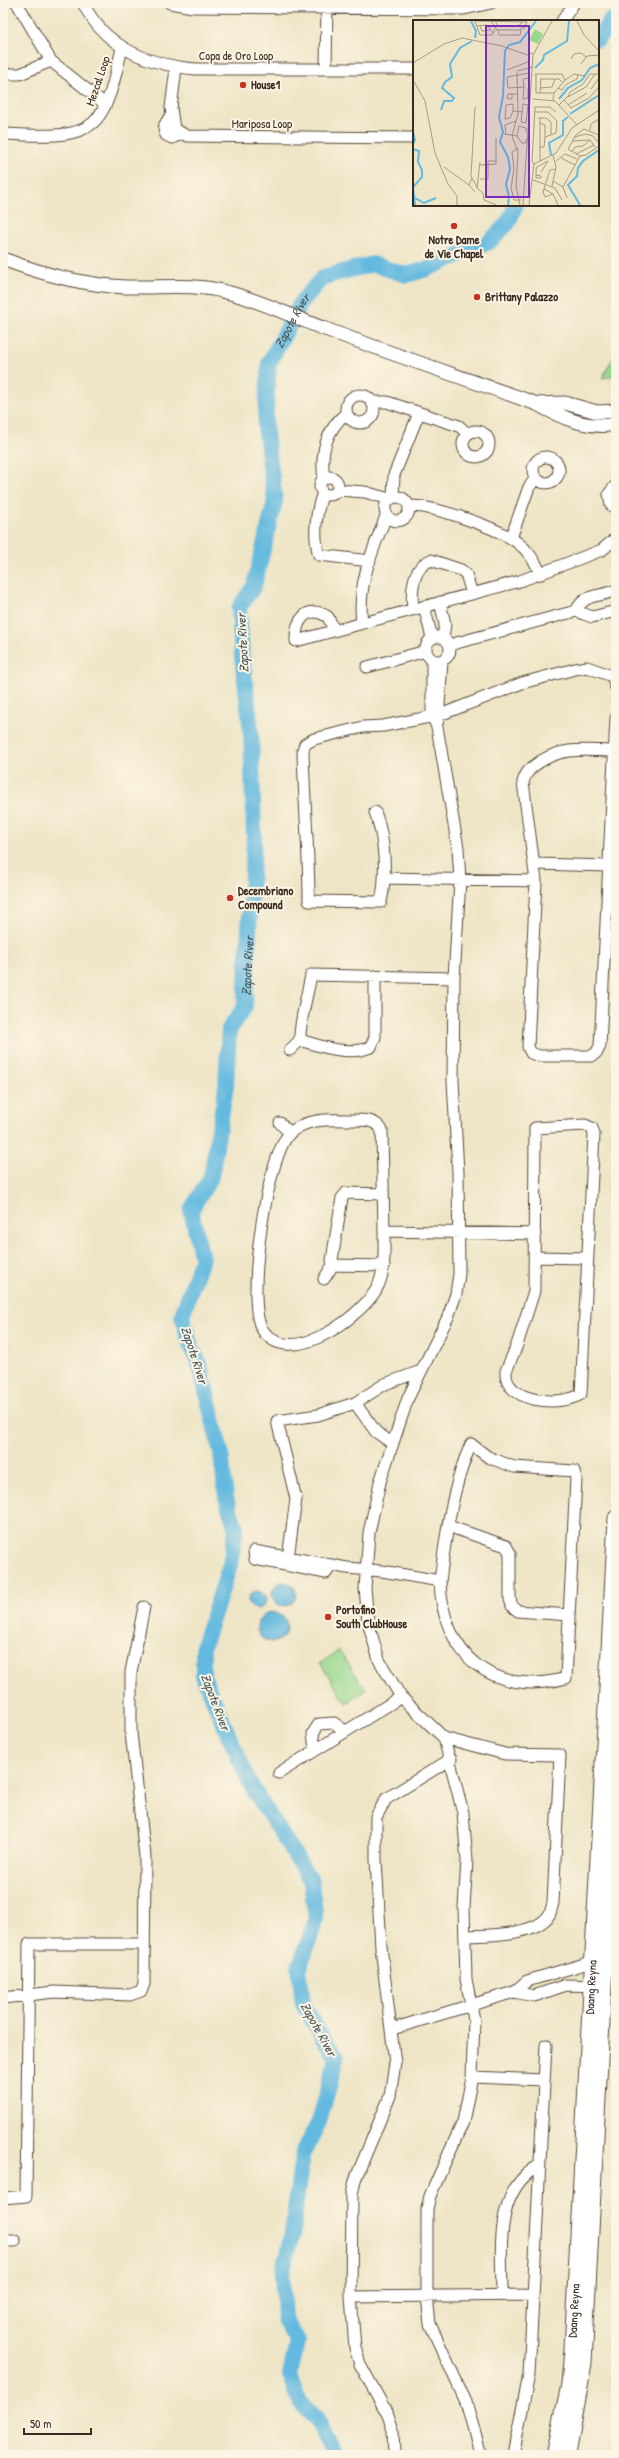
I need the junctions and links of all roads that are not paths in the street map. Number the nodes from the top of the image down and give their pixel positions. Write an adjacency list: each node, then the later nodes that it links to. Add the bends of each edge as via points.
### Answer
1 (17, 3): 9 (street)
2 (83, 3): 8 (street, Copa de Oro Loop, via 100,29)
3 (170, 3): 6 (street, via 192,7)
4 (491, 3): 6 (street, via 464,9)
5 (574, 3): 7 (street)
6 (327, 5): 11 (street)
7 (563, 20)
8 (122, 49): 10 (street, Copa de Oro Loop, via 150,62); 14 (street, Mezcal Loop)
9 (51, 61): 13 (street, via 20,74); 14 (street)
10 (176, 68): 11 (street, Copa de Oro Loop); 16 (street, Mariposa Loop, via 171,116 174,129 181,134 196,137)
11 (326, 68): 12 (street, Copa de Oro Loop)
12 (413, 69)
13 (3, 74)
14 (105, 104): 15 (street, Mezcal Loop, via 100,116 91,125 78,131 66,134)
15 (3, 134)
16 (413, 138)
17 (3, 259): 19 (street, via 33,271 87,284 128,287 196,286 225,291)
18 (371, 402): 21 (street, via 360,396 352,398 347,404); 21 (street, via 372,414 364,422 351,420); 22 (street, via 387,402)
19 (537, 404): 20 (street, via 565,403 597,412); 23 (street, via 562,418 584,423)
20 (616, 410)
21 (346, 413): 26 (street, via 335,423 324,449 321,459)
22 (419, 413): 24 (street, via 459,426); 30 (street, via 394,475)
23 (615, 425)
24 (468, 434)
25 (536, 478): 34 (street, via 529,487)
26 (324, 479): 28 (street, via 335,479 338,484); 29 (street, via 320,487)
27 (616, 485): 32 (street, via 608,494 611,505)
28 (337, 490): 29 (street, via 332,495); 30 (street, via 365,492)
29 (323, 493): 36 (street, via 319,503 316,546 319,555)
30 (391, 498): 31 (street, via 403,498); 33 (street, via 384,507)
31 (408, 506): 33 (street, via 407,515 400,521); 34 (street, via 426,507)
32 (616, 509)
33 (386, 516): 36 (street)
34 (511, 538): 37 (street, via 533,557)
35 (616, 538): 37 (street, via 602,550)
36 (370, 561): 45 (street, via 362,591)
37 (541, 574): 39 (street)
38 (616, 590): 43 (street, via 587,598 580,603)
39 (472, 594): 40 (street); 42 (street, via 466,574 431,560 420,567 412,586)
40 (440, 602): 41 (street); 48 (street)
41 (424, 606): 42 (street); 47 (street)
42 (413, 609): 45 (street)
43 (576, 611): 44 (street, via 592,617); 48 (street)
44 (616, 611)
45 (362, 622): 46 (street)
46 (334, 630)
47 (432, 638): 48 (street); 49 (street, via 426,644)
48 (446, 641): 49 (street, via 449,654)
49 (433, 657): 50 (street); 52 (street)
50 (367, 667)
51 (616, 688): 52 (street, via 612,676 587,667 522,683)
52 (436, 716): 58 (street, via 363,727 314,739 305,744 303,750 309,901 381,902); 59 (street, via 458,848)
53 (616, 718): 54 (street)
54 (615, 751): 56 (street, via 565,750 553,754 525,774 524,787); 57 (street)
55 (375, 812): 58 (street, via 382,836)
56 (535, 864): 57 (street); 60 (street)
57 (608, 866): 60 (street, via 600,1046 592,1056 539,1056 531,1053 528,1047)
58 (384, 878): 59 (street)
59 (460, 880): 60 (street); 62 (street)
60 (536, 881)
61 (375, 976): 62 (street); 63 (street, via 311,975 299,1028); 63 (street, via 375,1037 371,1047 365,1050 336,1050)
62 (454, 978): 69 (street, via 453,1081)
63 (300, 1040): 64 (street)
64 (290, 1050)
65 (280, 1123): 66 (street)
66 (290, 1133): 67 (street, via 302,1125 325,1119 370,1120 378,1124 382,1130); 74 (street, via 275,1159 261,1227 256,1290 257,1318 267,1336 279,1343 292,1344 308,1342 331,1332 348,1320 377,1289)
67 (383, 1194): 68 (street); 73 (street, via 346,1193 342,1198 332,1253)
68 (384, 1231): 69 (street); 74 (street)
69 (459, 1232): 70 (street); 76 (street, via 459,1274 456,1294 448,1317)
70 (535, 1234): 71 (street); 72 (street, via 535,1128 585,1125 592,1128 594,1134)
71 (535, 1257): 72 (street); 72 (street, via 534,1291 505,1378 523,1397 572,1400 581,1394)
72 (587, 1258)
73 (333, 1265): 74 (street); 75 (street)
74 (384, 1266)
75 (324, 1279)
76 (421, 1371): 77 (street, via 385,1384); 78 (street)
77 (355, 1403): 78 (street, via 376,1432); 81 (street, via 318,1414 277,1421 296,1499)
78 (392, 1443): 83 (street, via 372,1513)
79 (616, 1518): 96 (main road, Daang Reyna)
80 (448, 1526): 84 (street); 86 (street, via 506,1546 510,1553 510,1599 512,1606 518,1611); 86 (street, via 455,1489 470,1444 488,1457 514,1467 574,1471 576,1479)
81 (288, 1558): 82 (street); 82 (street, via 254,1551 255,1559 326,1573)
82 (332, 1566): 83 (street)
83 (365, 1570): 84 (street); 87 (street, via 366,1602 373,1643 379,1660)
84 (440, 1581): 86 (street, via 443,1613 460,1647 472,1662 508,1681 546,1683 566,1678)
85 (144, 1607): 95 (street, via 131,1672 131,1733 145,1856)
86 (568, 1615)
87 (401, 1697): 88 (street); 89 (street)
88 (345, 1731): 90 (street); 90 (street, via 334,1723 319,1724 313,1734)
89 (444, 1738): 92 (street); 94 (street, via 505,1754 560,1755 553,1903 549,1915 532,1926 506,1934)
90 (315, 1750): 93 (street)
91 (616, 1758): 96 (main road, Daang Reyna)
92 (451, 1759): 94 (street, via 464,1813 466,1838); 106 (street, via 386,1799 376,1817 381,1948)
93 (279, 1773)
94 (465, 1936): 105 (street, via 466,1979)
95 (144, 1944): 103 (street, via 144,1984 141,1991 130,1994 70,1992); 103 (street, via 28,1944)
96 (600, 1960): 97 (street); 100 (main road, Daang Reyna)
97 (576, 1966): 98 (street); 99 (street)
98 (546, 1974): 101 (street); 102 (street, via 527,1980)
99 (577, 1984): 100 (street); 101 (street)
100 (598, 1986): 121 (main road, Daang Reyna, via 569,2385); 122 (main road, Daang Reyna, via 584,2363)
101 (550, 1991): 102 (street, via 534,1996)
102 (514, 1992): 105 (street)
103 (28, 1995): 104 (street); 111 (street, via 26,2196)
104 (3, 1998)
105 (472, 2004): 106 (street); 108 (street)
106 (392, 2029): 117 (street, via 395,2063 390,2096 355,2180 352,2194)
107 (546, 2045): 109 (street)
108 (472, 2077): 109 (street); 115 (street, via 463,2122 430,2196 427,2209)
109 (544, 2080): 110 (street)
110 (540, 2165): 114 (street); 116 (street, via 521,2177 503,2215)
111 (3, 2198)
112 (3, 2241): 113 (street)
113 (15, 2241)
114 (533, 2295): 116 (street); 120 (street, via 528,2386)
115 (427, 2296): 116 (street); 117 (street); 119 (street, via 430,2324 466,2402)
116 (502, 2296)
117 (351, 2297): 118 (street, via 355,2348 360,2364 388,2415 393,2430)
118 (394, 2455)
119 (481, 2455)
120 (513, 2455)
121 (554, 2455)
122 (568, 2455)

